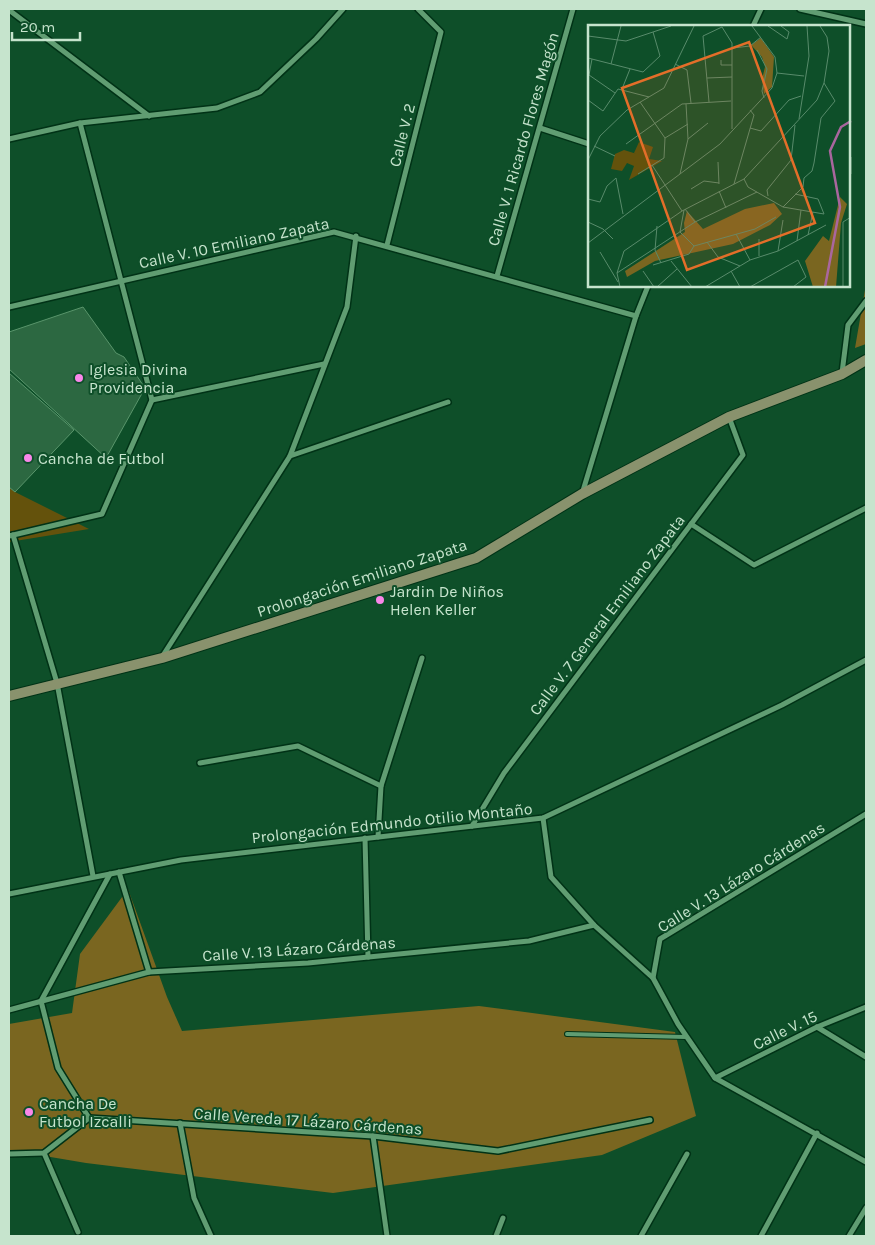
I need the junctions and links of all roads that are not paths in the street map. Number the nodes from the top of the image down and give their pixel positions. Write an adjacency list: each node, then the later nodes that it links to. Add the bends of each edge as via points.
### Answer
1 (343, 9): 9 (street, via 260,92 217,108)
2 (418, 9): 15 (street, Calle V. 2, via 441,32)
3 (573, 9): 11 (street, Calle V. 1 Ricardo Flores Magón)
4 (760, 9): 8 (street)
5 (800, 9): 7 (street)
6 (9, 10): 9 (street)
7 (866, 24)
8 (753, 25)
9 (149, 116): 10 (street)
10 (80, 123): 12 (street); 17 (street)
11 (540, 128): 13 (street); 16 (street, Calle V. 1 Ricardo Flores Magón)
12 (9, 139)
13 (588, 144)
14 (356, 236): 15 (street, Calle V. 10 Emiliano Zapata); 17 (street, Calle V. 10 Emiliano Zapata, via 334,232); 23 (street, via 348,307)
15 (387, 245): 16 (street, Calle V. 10 Emiliano Zapata)
16 (497, 276): 21 (street, Calle V. 10 Emiliano Zapata)
17 (121, 280): 20 (street, Calle V. 10 Emiliano Zapata); 25 (street)
18 (647, 288): 21 (street)
19 (866, 301): 24 (street, via 848,325)
20 (9, 307)
21 (636, 316): 29 (street)
22 (866, 360): 24 (main road, Prolongación Emiliano Zapata)
23 (324, 364): 25 (street); 28 (street)
24 (842, 374): 27 (main road, Prolongación Emiliano Zapata)
25 (152, 400): 32 (street, via 102,514)
26 (448, 402): 28 (street)
27 (729, 417): 29 (main road, Prolongación Emiliano Zapata); 31 (street, Calle V. 7 General Emiliano Zapata, via 744,455)
28 (290, 456): 33 (street)
29 (582, 494): 33 (main road, Prolongación Emiliano Zapata, via 476,558)
30 (866, 508): 31 (street, via 754,565)
31 (691, 524): 42 (street, Calle V. 7 General Emiliano Zapata, via 504,773)
32 (11, 535): 36 (street)
33 (162, 658): 36 (main road, Prolongación Emiliano Zapata)
34 (422, 658): 39 (street)
35 (866, 660): 41 (street, Prolongación Edmundo Otilio Montaño, via 782,705)
36 (57, 683): 37 (main road, Prolongación Emiliano Zapata); 47 (street)
37 (9, 696)
38 (200, 764): 39 (street, via 298,746)
39 (381, 786): 43 (street)
40 (866, 814): 52 (street, Calle V. 13 Lázaro Cárdenas, via 660,939)
41 (543, 818): 42 (street, Prolongación Edmundo Otilio Montaño); 49 (street, via 551,877)
42 (472, 826): 43 (street, Prolongación Edmundo Otilio Montaño)
43 (378, 837): 44 (street, Prolongación Edmundo Otilio Montaño)
44 (365, 838): 45 (street, Prolongación Edmundo Otilio Montaño, via 181,860); 50 (street)
45 (119, 872): 46 (street, Prolongación Edmundo Otilio Montaño); 51 (street)
46 (110, 874): 47 (street, Prolongación Edmundo Otilio Montaño); 53 (street)
47 (93, 876): 48 (street, Prolongación Edmundo Otilio Montaño)
48 (9, 894)
49 (594, 925): 50 (street, Calle V. 13 Lázaro Cárdenas, via 528,941); 52 (street)
50 (368, 957): 51 (street, Calle V. 13 Lázaro Cárdenas)
51 (149, 972): 53 (street, Calle V. 13 Lázaro Cárdenas)
52 (653, 978): 58 (street)
53 (41, 1001): 55 (street, Calle V. 13 Lázaro Cárdenas); 61 (street, via 58,1068)
54 (866, 1007): 56 (street, Calle V. 15)
55 (9, 1010)
56 (818, 1027): 59 (street); 60 (street, Calle V. 15)
57 (567, 1034): 58 (lane)
58 (686, 1037): 60 (street)
59 (866, 1058)
60 (715, 1078): 64 (street)
61 (89, 1118): 63 (street, Calle Vereda 17 Lázaro Cárdenas); 66 (street)
62 (650, 1120): 65 (street, Calle Vereda 17 Lázaro Cárdenas, via 498,1151)
63 (180, 1124): 65 (street, Calle Vereda 17 Lázaro Cárdenas); 73 (street, via 194,1198)
64 (818, 1133): 69 (street); 77 (street)
65 (372, 1136): 74 (street)
66 (44, 1153): 67 (street); 72 (street)
67 (9, 1154)
68 (687, 1154): 76 (street)
69 (866, 1162)
70 (866, 1208): 78 (street)
71 (503, 1218): 75 (street)
72 (78, 1232)
73 (211, 1236)
74 (387, 1236)
75 (496, 1236)
76 (641, 1236)
77 (762, 1236)
78 (849, 1236)

